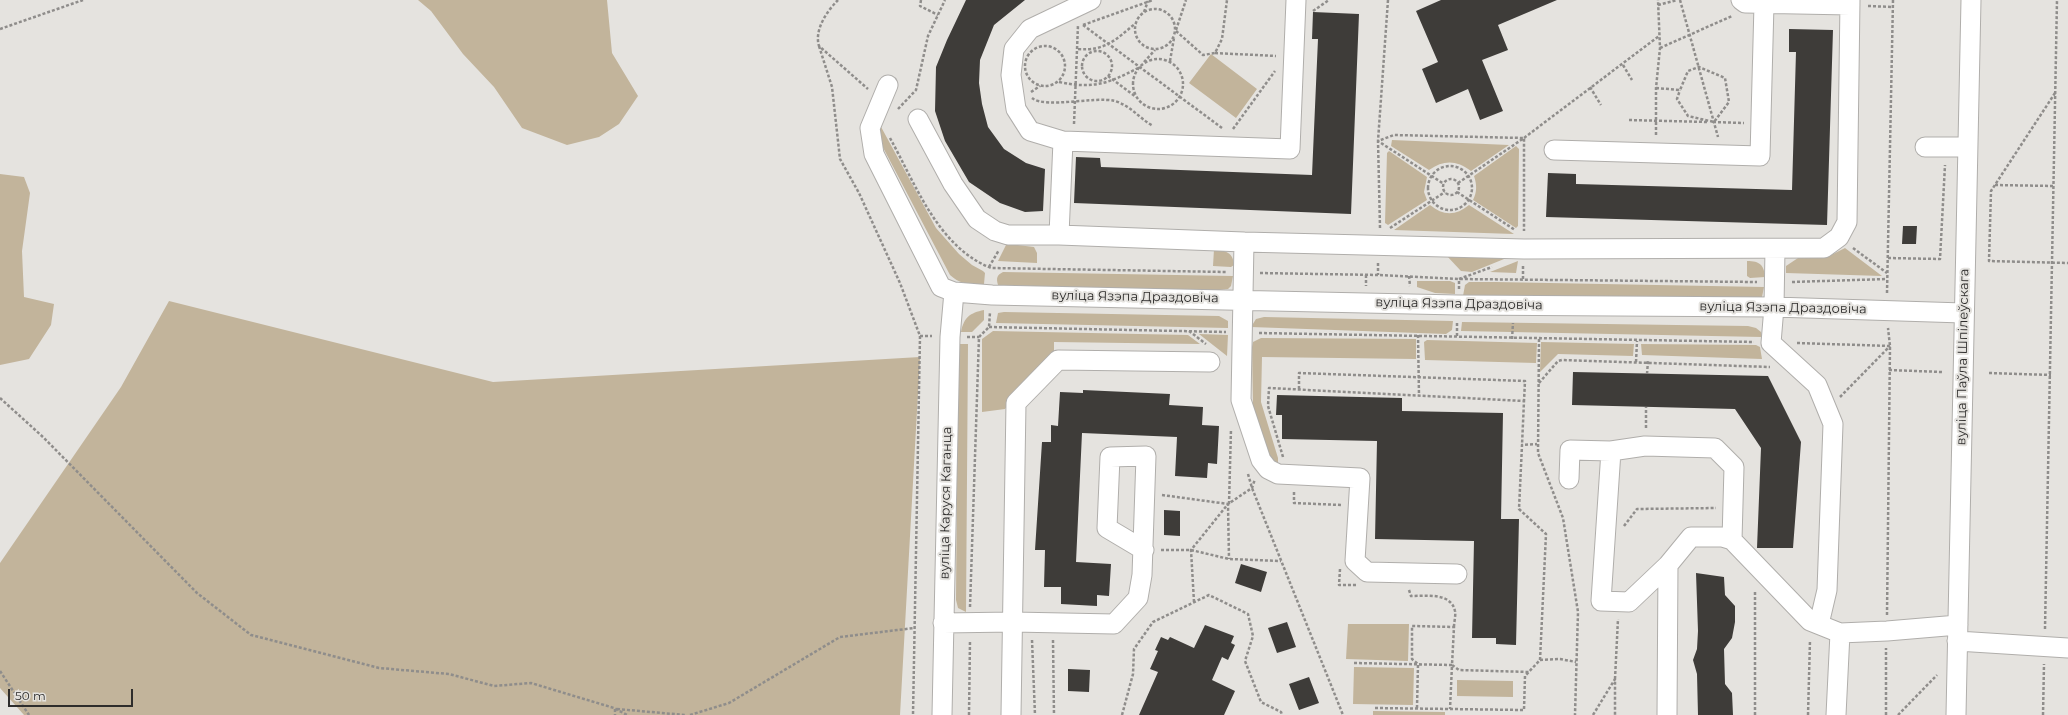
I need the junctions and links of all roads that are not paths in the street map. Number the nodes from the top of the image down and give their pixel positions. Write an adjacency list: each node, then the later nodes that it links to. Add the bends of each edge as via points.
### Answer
1 (1090, 0): 9 (street, via 1030,30 1014,49 1011,75 1016,110 1030,131)
2 (1296, 0): 9 (street, via 1290,149)
3 (1971, 0): 10 (street, вуліца Паўла Шпілеўскага)
4 (1743, 2): 6 (street)
5 (1850, 2): 6 (street); 15 (street, via 1847,222 1839,237 1824,248)
6 (1764, 4): 12 (street, via 1760,156)
7 (889, 99): 16 (street, via 870,128 874,154 941,287)
8 (918, 119): 13 (street, via 954,184 977,218 995,231 1008,235)
9 (1063, 141): 13 (street)
10 (1967, 147): 11 (street); 19 (street, вуліца Паўла Шпілеўскага)
11 (1925, 148)
12 (1554, 150)
13 (1059, 235): 14 (street)
14 (1244, 242): 15 (street, via 1524,249); 17 (street)
15 (1775, 249): 18 (street)
16 (954, 292): 17 (street, вуліца Язэпа Драздовіча, via 992,295); 28 (street, вуліца Каруся Каганца, via 950,337)
17 (1242, 299): 18 (street, вуліца Язэпа Драздовіча, via 1458,305); 26 (street, via 1241,400 1261,460 1268,469 1278,474 1360,478 1355,561 1367,572)
18 (1774, 306): 19 (street, вуліца Язэпа Драздовіча); 29 (street, via 1771,342 1817,385 1833,424 1827,590)
19 (1964, 313): 31 (street, вуліца Паўла Шпілеўскага)
20 (1210, 362): 27 (street, via 1058,360 1016,403)
21 (1611, 451): 22 (street, via 1570,450); 23 (street, via 1645,446 1715,448 1734,467); 25 (street, via 1601,601 1629,602)
22 (1569, 479)
23 (1732, 540): 25 (street, via 1722,536 1691,537); 29 (street, via 1756,568)
24 (1144, 550): 24 (street, via 1107,528 1110,457 1146,456); 27 (street, via 1138,598 1114,624)
25 (1668, 565): 35 (street)
26 (1457, 574)
27 (1013, 622): 28 (street); 34 (street)
28 (943, 623): 33 (street, вуліца Каруся Каганца)
29 (1815, 623): 30 (street)
30 (1840, 633): 31 (street); 36 (street)
31 (1957, 633): 32 (street); 37 (street, вуліца Паўла Шпілеўскага)
32 (2068, 648)
33 (942, 715)
34 (1011, 715)
35 (1667, 715)
36 (1836, 715)
37 (1956, 715)

